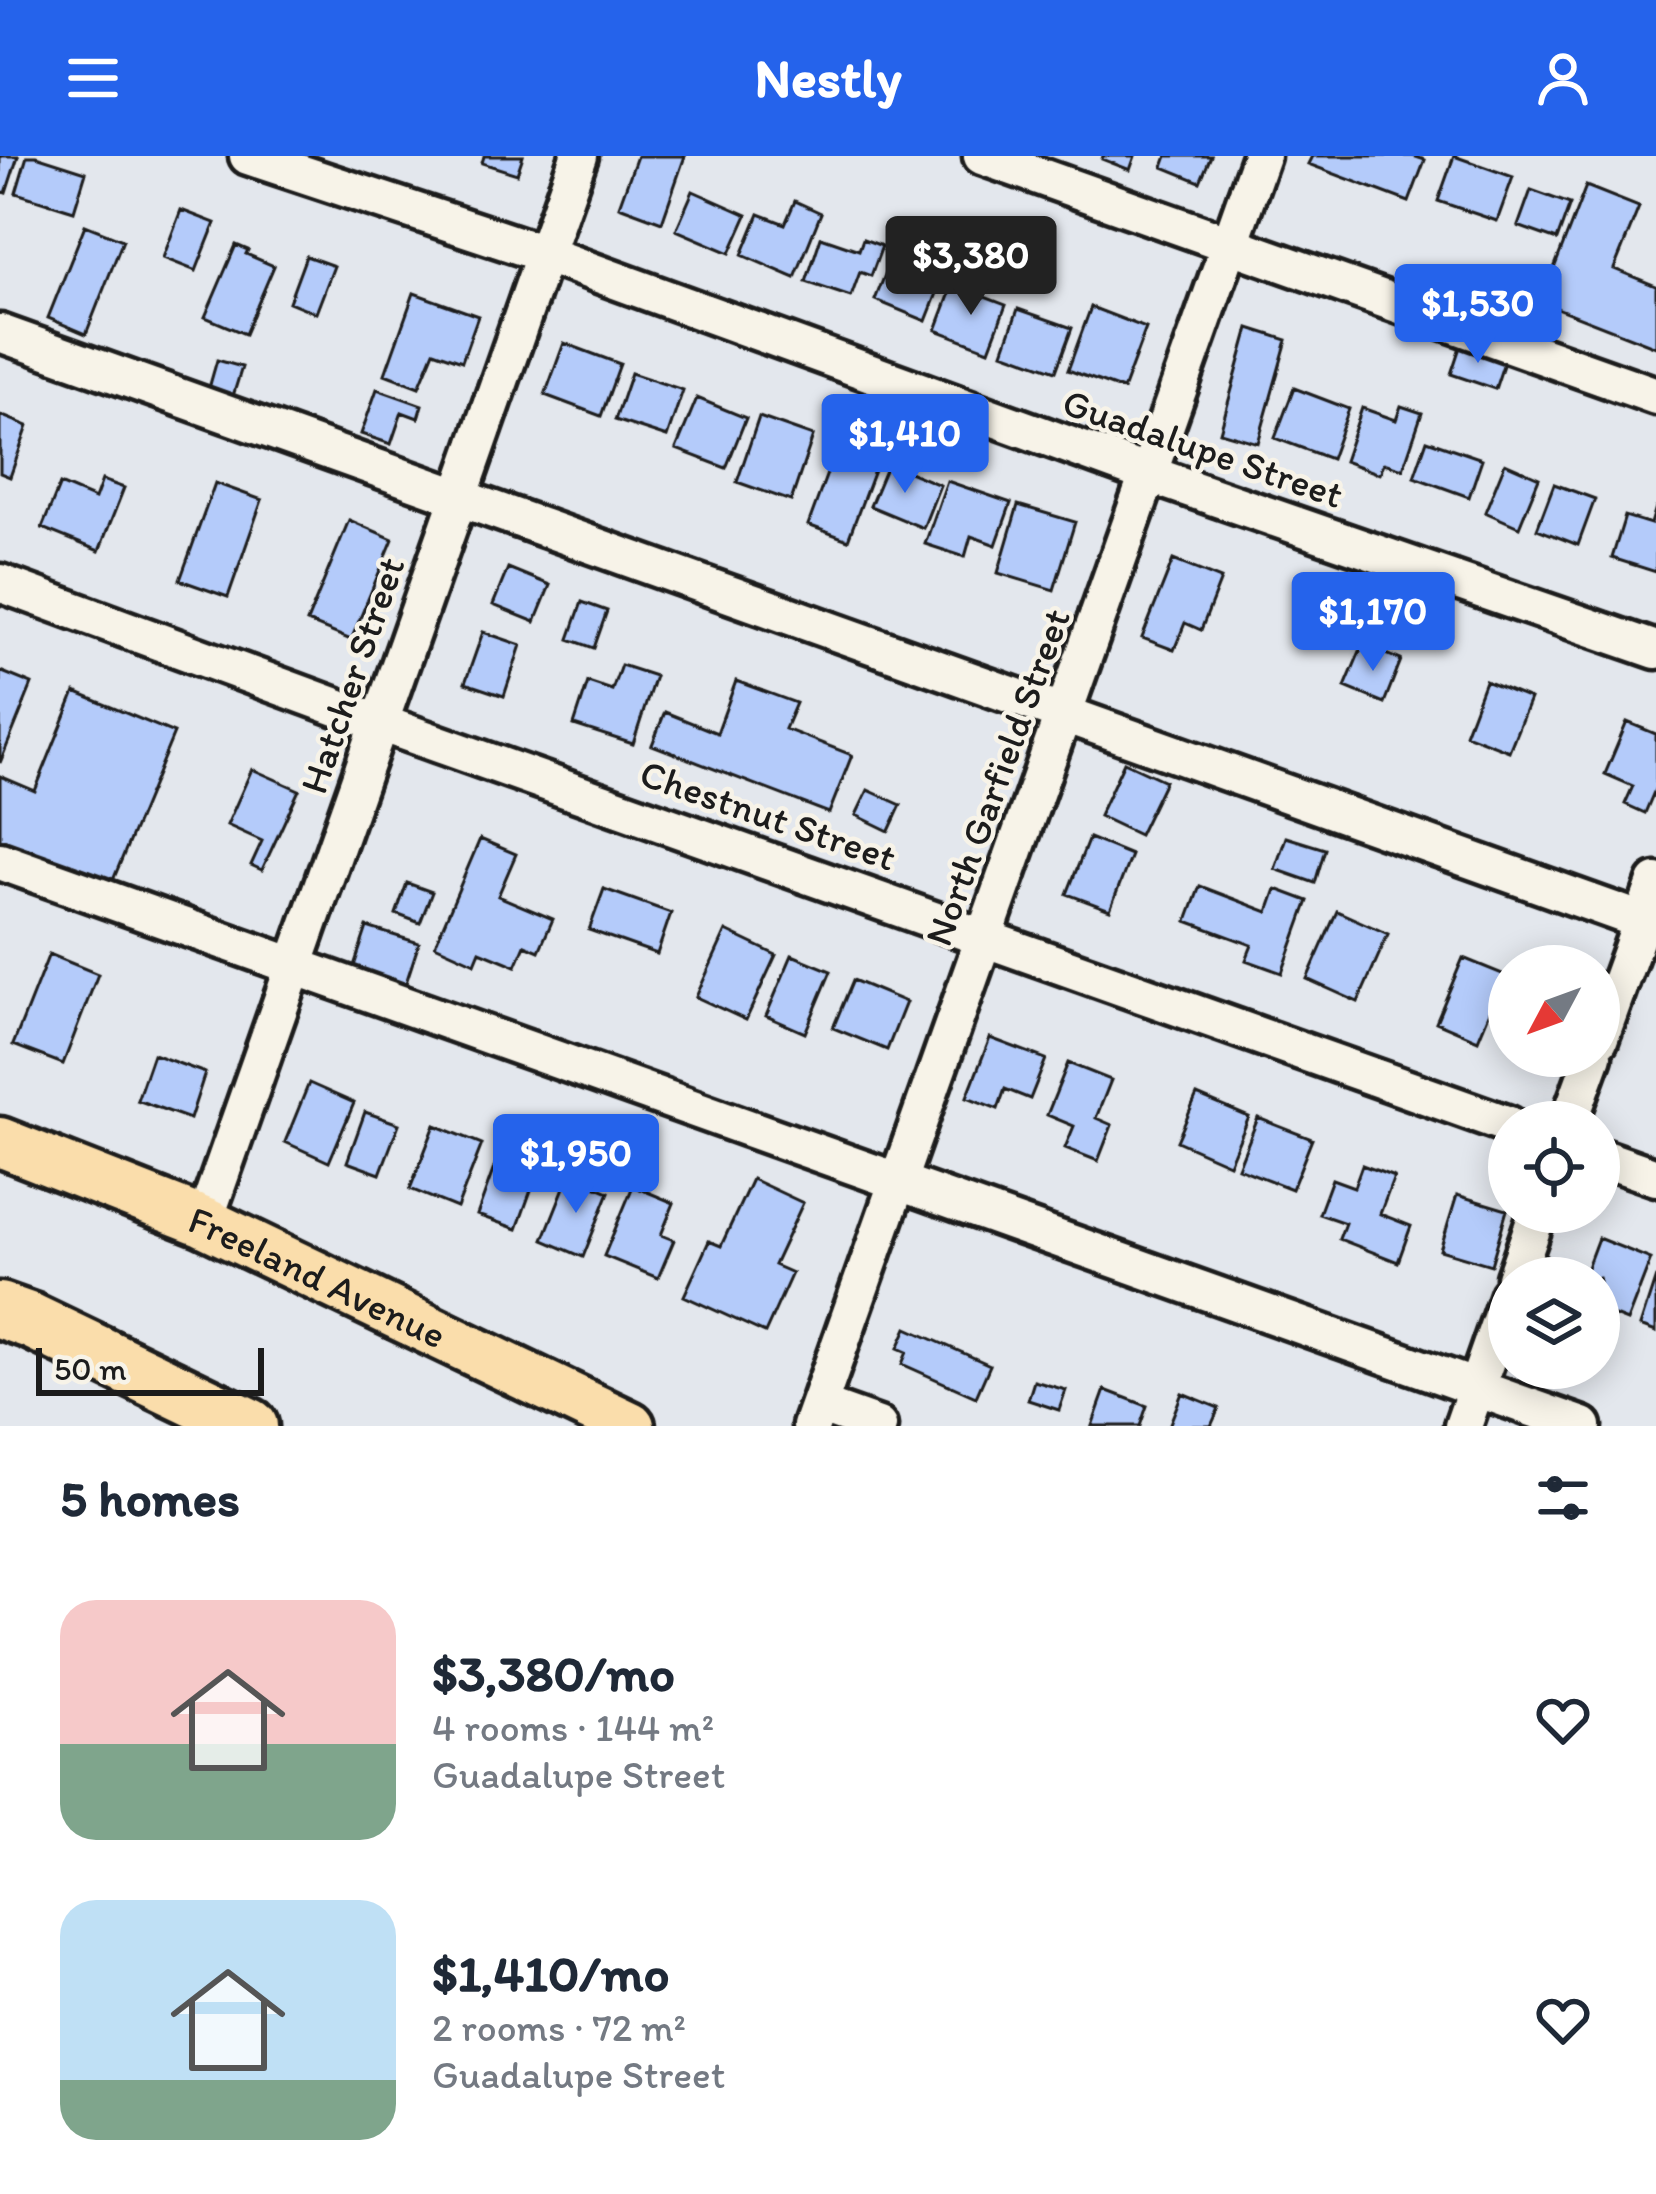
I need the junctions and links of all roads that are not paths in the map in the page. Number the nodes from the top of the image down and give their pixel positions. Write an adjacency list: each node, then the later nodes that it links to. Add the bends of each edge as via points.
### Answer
1 (248, 156): 6 (street, Guadalupe Street)
2 (579, 156): 6 (street, Hatcher Street)
3 (982, 156): 5 (street)
4 (1262, 156): 5 (street, North Garfield Street)
5 (1230, 244): 8 (street); 9 (street, North Garfield Street)
6 (544, 254): 9 (street, Guadalupe Street); 10 (street, Hatcher Street)
7 (0, 333): 10 (street)
8 (1656, 396)
9 (1148, 474): 12 (street, Guadalupe Street); 13 (street, North Garfield Street)
10 (459, 497): 13 (street); 14 (street, Hatcher Street)
11 (0, 583): 14 (street, Chestnut Street)
12 (1656, 650)
13 (1064, 714): 17 (street); 18 (street, North Garfield Street)
14 (380, 723): 18 (street, Chestnut Street); 19 (street, Hatcher Street)
15 (0, 861): 19 (street)
16 (1656, 882): 17 (street)
17 (1649, 923): 20 (street)
18 (985, 937): 21 (street, Chestnut Street); 25 (street, North Garfield Street)
19 (294, 966): 25 (street); 26 (street, Hatcher Street)
20 (1620, 991)
21 (1488, 1117)
22 (0, 1142): 26 (main road, Freeland Avenue)
23 (1620, 1164): 24 (street)
24 (1656, 1177)
25 (898, 1182): 29 (street); 30 (street, North Garfield Street)
26 (204, 1222): 31 (main road, Freeland Avenue)
27 (0, 1310): 32 (highway)
28 (1488, 1356): 29 (street)
29 (1477, 1388): 34 (street); 35 (street)
30 (815, 1415): 33 (street)
31 (626, 1424)
32 (250, 1426)
33 (878, 1426)
34 (1463, 1426)
35 (1583, 1426)

